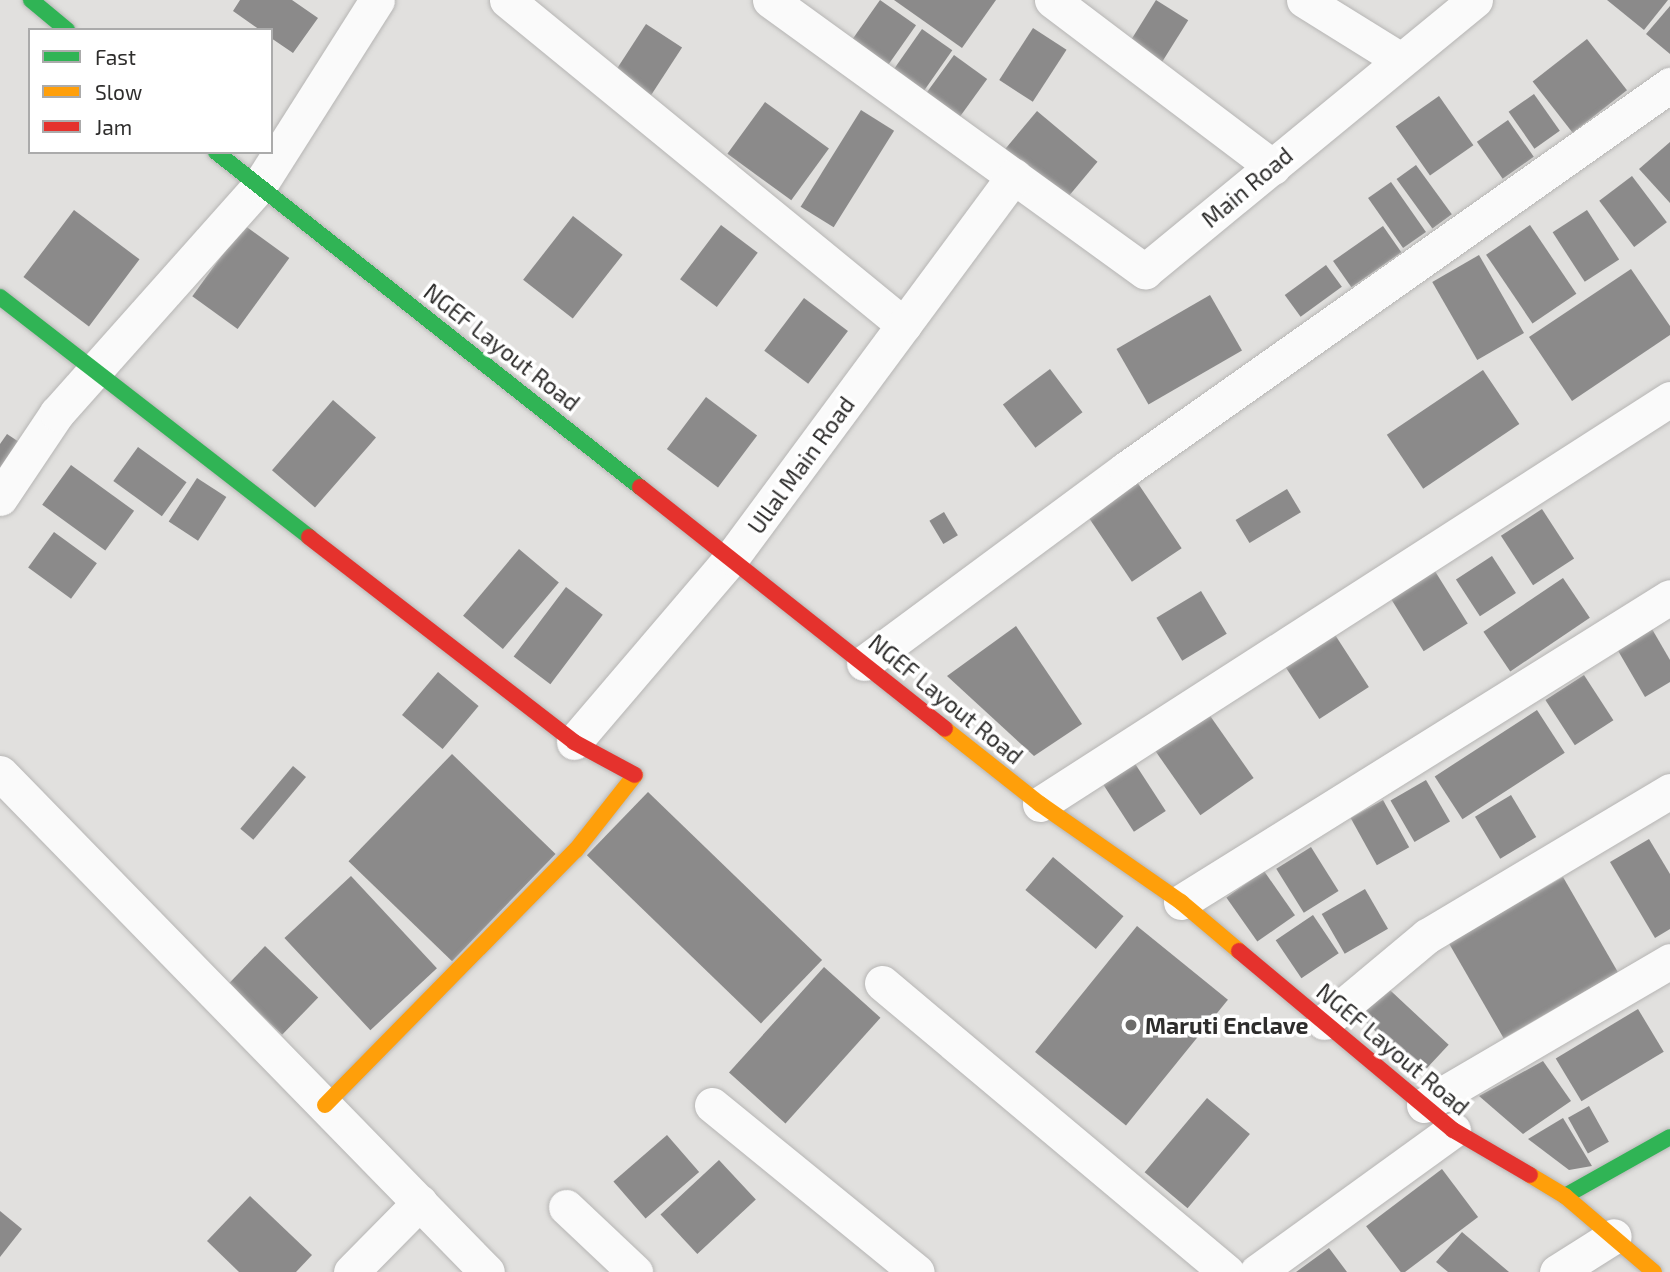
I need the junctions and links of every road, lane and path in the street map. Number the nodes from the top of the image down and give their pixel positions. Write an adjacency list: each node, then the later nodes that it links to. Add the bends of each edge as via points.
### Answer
1 (32, 0): 8 (street)
2 (377, 0): 14 (street)
3 (506, 0): 16 (street)
4 (770, 0): 13 (street)
5 (1052, 0): 12 (street)
6 (1304, 0): 9 (street)
7 (1475, 0): 9 (street, Main Road)
8 (65, 28)
9 (1399, 59): 12 (street, Main Road)
10 (1670, 85): 22 (street, via 1137,461)
11 (219, 154): 14 (street, NGEF Layout Road)
12 (1273, 167): 13 (street, Main Road, via 1145,271)
13 (1014, 176): 16 (street, Ullal Main Road)
14 (259, 186): 17 (street); 20 (street, NGEF Layout Road)
15 (0, 298): 17 (street)
16 (904, 325): 20 (street, Ullal Main Road)
17 (99, 370): 19 (street, via 57,413); 23 (street)
18 (1670, 399): 26 (street)
19 (0, 498)
20 (732, 557): 22 (street, NGEF Layout Road); 23 (street, Ullal Main Road)
21 (1670, 597): 27 (street)
22 (864, 663): 26 (street, NGEF Layout Road)
23 (574, 742): 31 (street, via 637,776 576,850)
24 (0, 773): 31 (street)
25 (1670, 791): 30 (street, via 1427,936)
26 (1040, 804): 27 (street, NGEF Layout Road)
27 (1181, 902): 30 (street, NGEF Layout Road)
28 (1670, 961): 33 (street)
29 (883, 983): 44 (street)
30 (1324, 1022): 33 (street, NGEF Layout Road)
31 (326, 1105): 37 (street)
32 (712, 1105): 43 (street)
33 (1424, 1105): 34 (street, NGEF Layout Road)
34 (1453, 1130): 36 (street, NGEF Layout Road); 45 (street)
35 (1670, 1137): 36 (street)
36 (1565, 1196): 39 (street, NGEF Layout Road)
37 (420, 1202): 40 (street); 41 (street)
38 (566, 1207): 42 (street)
39 (1614, 1236): 46 (street); 47 (street, NGEF Layout Road)
40 (351, 1272)
41 (486, 1272)
42 (635, 1272)
43 (917, 1272)
44 (1227, 1272)
45 (1257, 1272)
46 (1557, 1272)
47 (1654, 1272)

